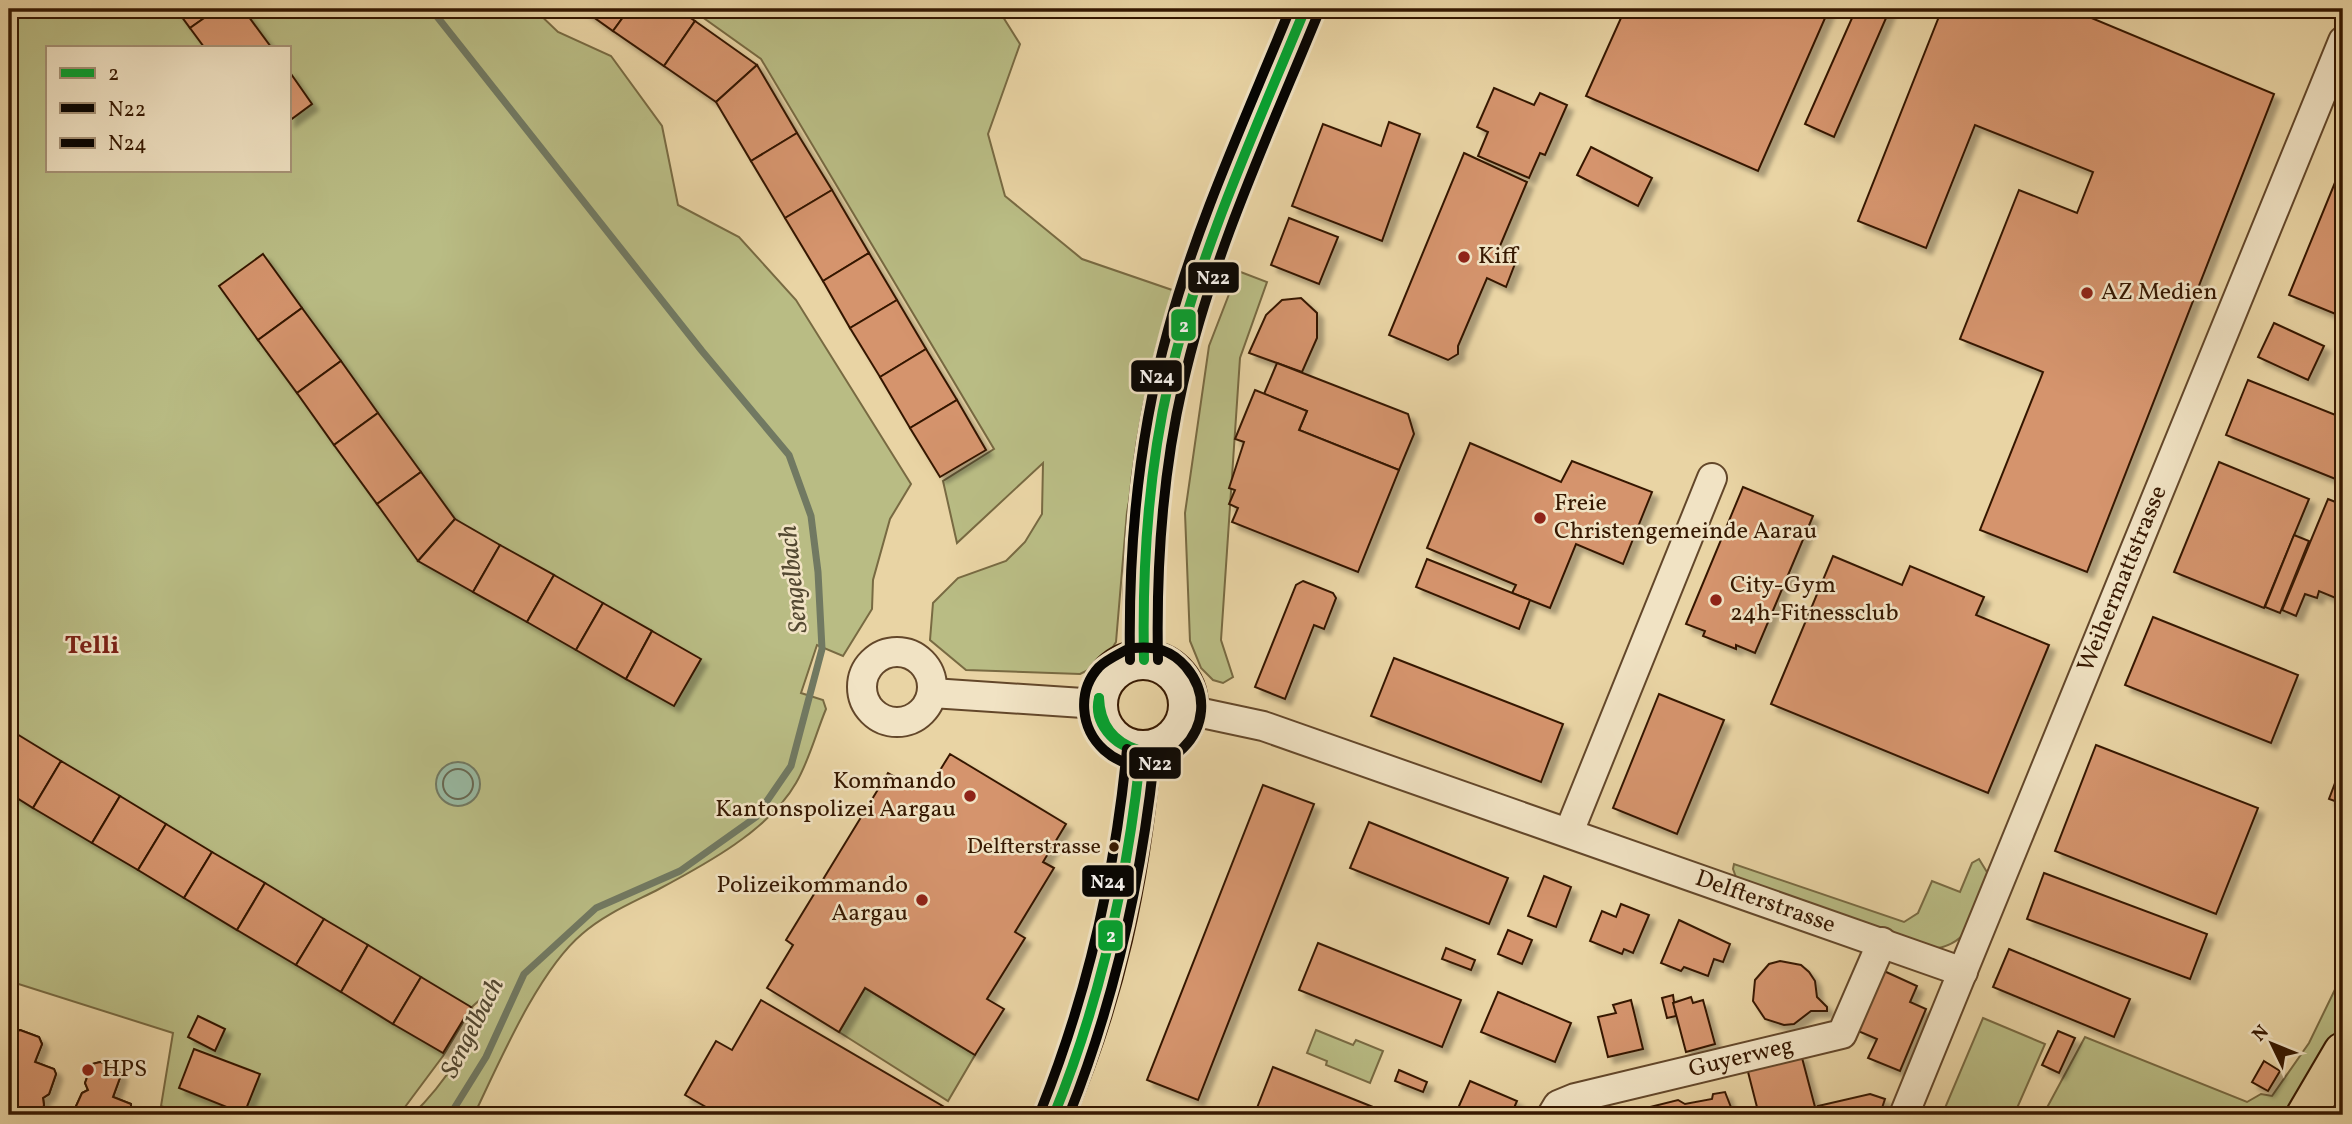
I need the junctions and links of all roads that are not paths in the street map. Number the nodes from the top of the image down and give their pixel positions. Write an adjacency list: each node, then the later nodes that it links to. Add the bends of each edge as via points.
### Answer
1 (1305, 9): 4 (main road, via 1214,235 1169,381 1147,536)
2 (2343, 41): 11 (street, Weihermattstrasse)
3 (1712, 478): 9 (street)
4 (1144, 660): 6 (main road, via 1112,673); 7 (main road, via 1173,672 1185,689)
5 (933, 693): 6 (street)
6 (1098, 704): 8 (main road, via 1110,736)
7 (1188, 710): 8 (main road, via 1176,736 1160,747); 9 (street, Delfterstrasse, via 1263,726)
8 (1141, 750): 14 (main road, via 1128,865 1111,950 1080,1054)
9 (1569, 832): 10 (street, Delfterstrasse)
10 (1882, 942): 11 (street, Delfterstrasse); 15 (street, Guyerweg, via 1842,1034 1575,1098 1558,1105)
11 (1963, 972): 16 (street, Weihermattstrasse)
12 (2343, 1052): 17 (main road)
13 (2343, 1087): 18 (main road)
14 (1054, 1115)
15 (1552, 1115)
16 (1904, 1115)
17 (2306, 1115)
18 (2328, 1115)

